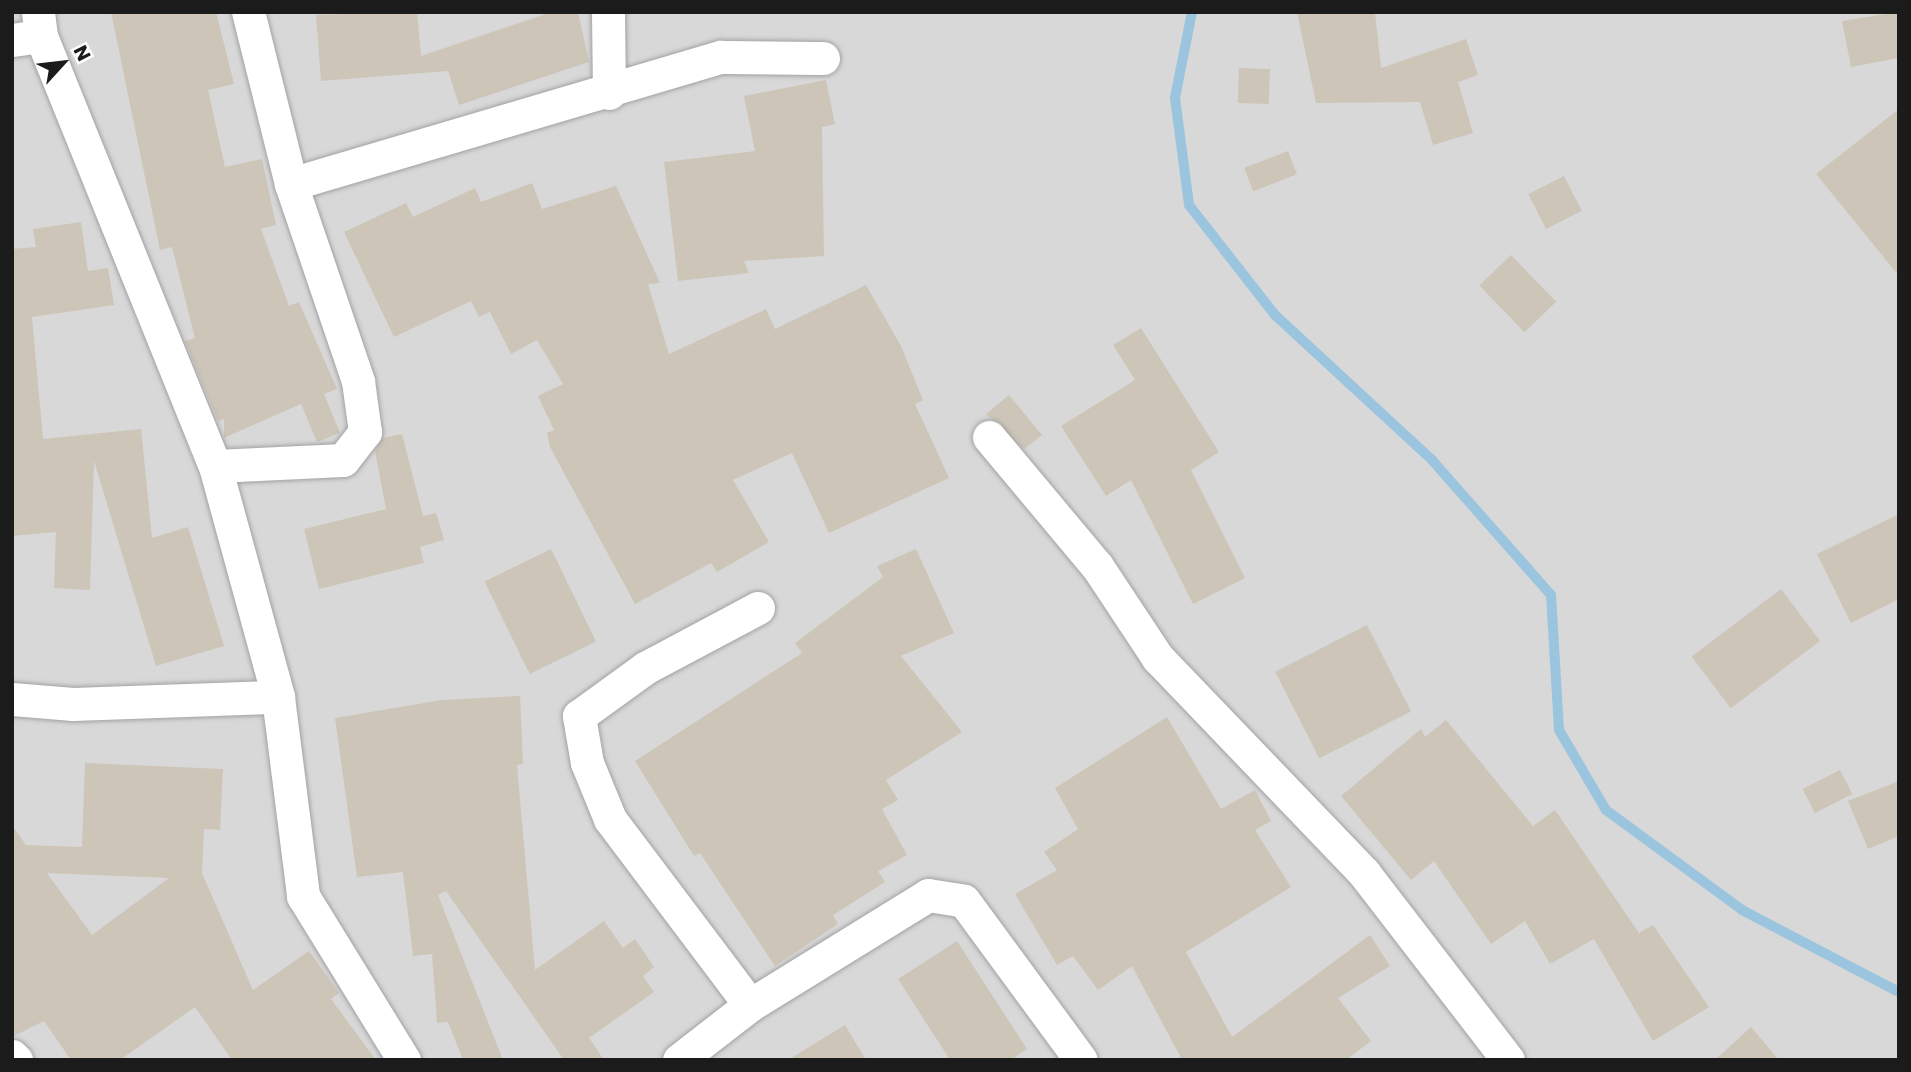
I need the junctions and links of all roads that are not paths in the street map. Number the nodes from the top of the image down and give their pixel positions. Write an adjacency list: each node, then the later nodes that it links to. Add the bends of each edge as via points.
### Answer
1 (248, 12): 6 (street)
2 (608, 12): 5 (street)
3 (30, 29): 8 (street)
4 (823, 58): 5 (street, via 721,57)
5 (609, 93): 6 (street)
6 (291, 184): 8 (street, via 358,381 365,432 343,460)
7 (989, 437): 18 (street, via 1097,566 1158,658 1364,873)
8 (215, 466): 10 (street)
9 (758, 608): 12 (street, via 645,668 579,716 587,763 610,819)
10 (278, 697): 11 (street, via 73,704); 15 (street, via 303,896)
11 (12, 699)
12 (750, 1005): 16 (street); 17 (street, via 928,895 964,901)
13 (12, 1056): 14 (street)
14 (16, 1060)
15 (404, 1060)
16 (679, 1060)
17 (1081, 1060)
18 (1508, 1060)

